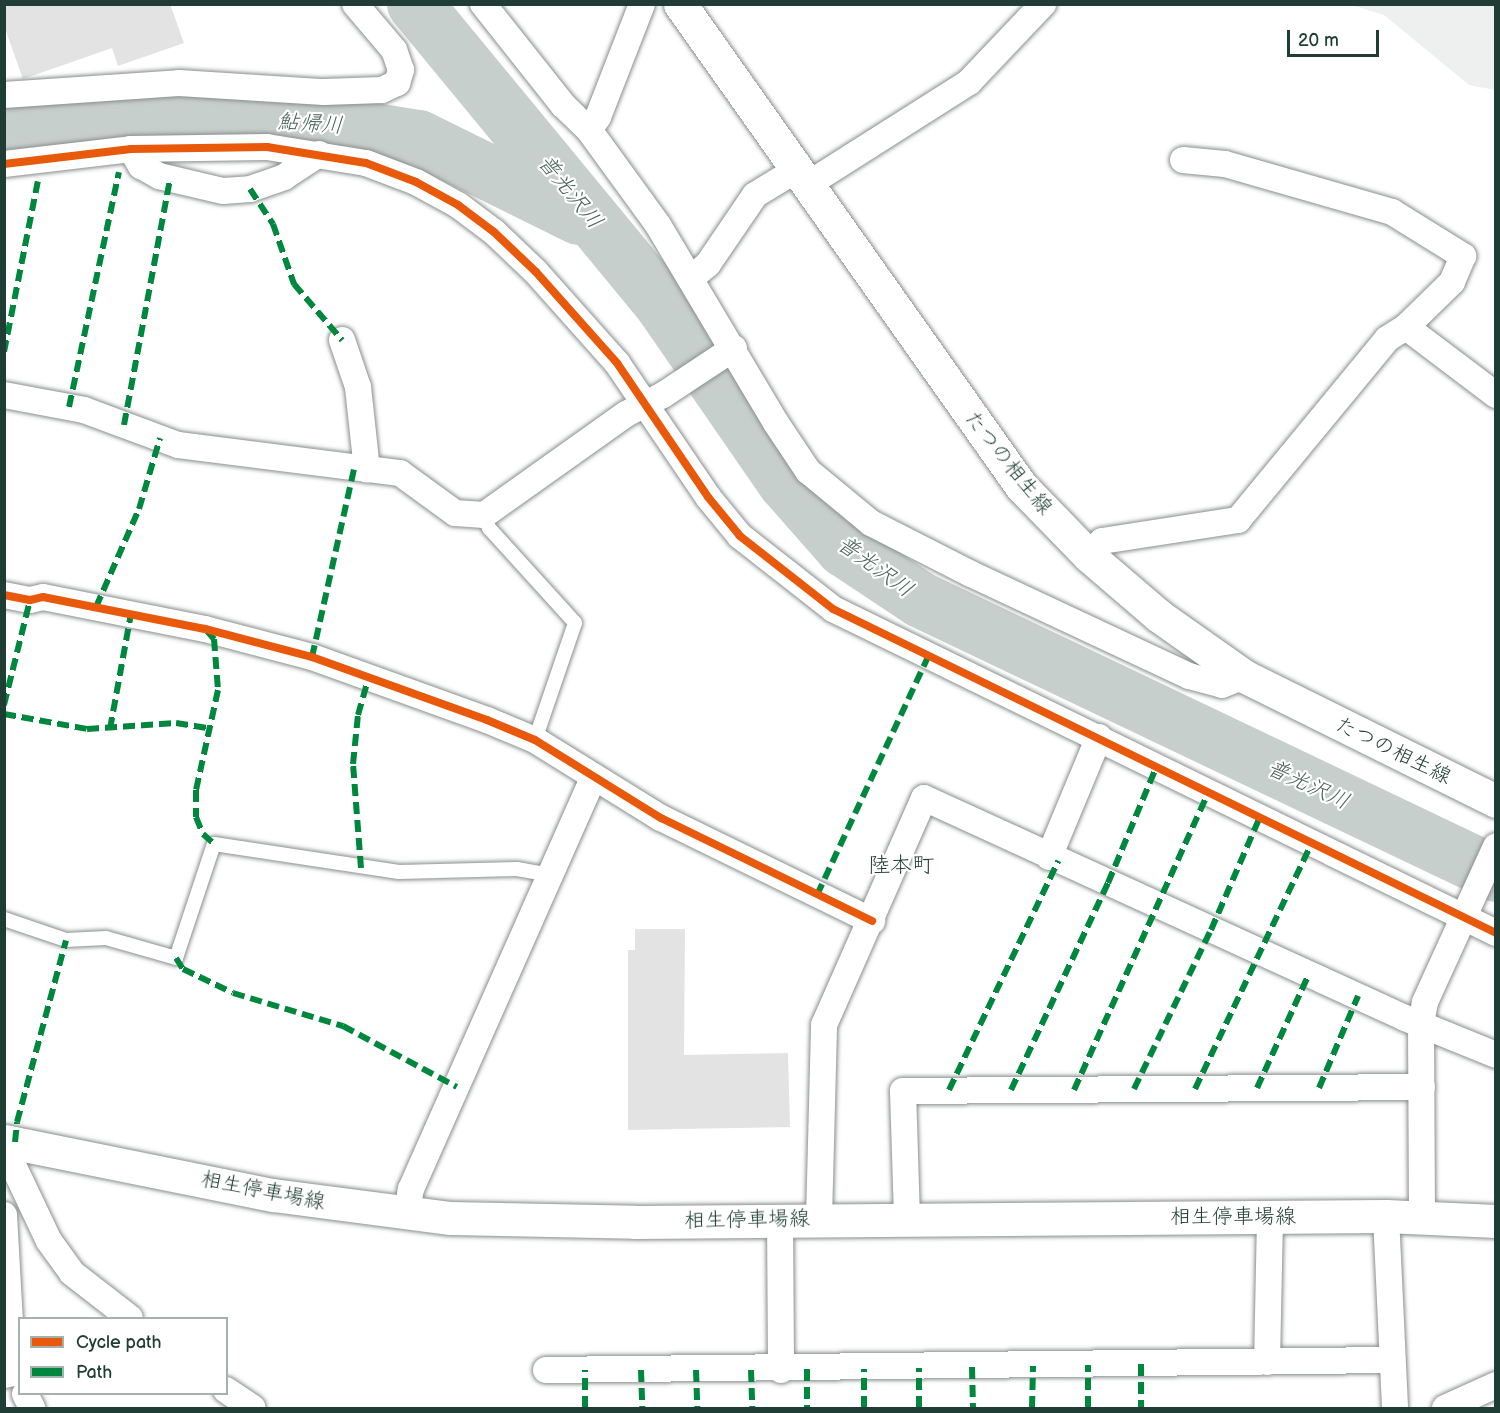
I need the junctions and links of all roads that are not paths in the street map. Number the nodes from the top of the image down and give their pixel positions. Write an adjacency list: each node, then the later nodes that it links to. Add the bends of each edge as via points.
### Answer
1 (355, 4): 6 (street, via 394,51 401,70 398,83 382,90 324,92 179,83)
2 (483, 4): 7 (street, via 563,105)
3 (642, 4): 7 (street, via 598,117)
4 (1034, 7): 12 (street, via 969,82)
5 (689, 8): 12 (main road, たつの相生線)
6 (4, 95)
7 (589, 130): 13 (street)
8 (131, 149): 9 (street, via 267,147); 9 (street, via 141,166 159,176 223,191 250,189 284,177); 11 (street)
9 (319, 154): 19 (street, via 366,163 458,204 536,272)
10 (1183, 160): 14 (street, via 1225,164 1392,212 1463,256 1452,282)
11 (4, 164)
12 (802, 178): 13 (street, via 755,195 708,264); 22 (main road, たつの相生線, via 1021,486)
13 (691, 278): 16 (street)
14 (1406, 327): 18 (street); 22 (street, via 1387,339 1238,520 1102,541)
15 (342, 340): 20 (street, via 358,387)
16 (728, 352): 19 (street); 24 (street, via 808,471 871,523 1189,676 1222,686)
17 (4, 395): 20 (street, via 84,410 178,445)
18 (1496, 395)
19 (654, 399): 21 (street); 25 (street, via 708,497 740,536 792,580 833,609)
20 (367, 470): 21 (street, via 400,473 455,513)
21 (484, 515): 26 (lane, via 489,528 575,623)
22 (1089, 556): 24 (main road, たつの相生線, via 1159,616)
23 (4, 595): 26 (street, via 30,600 43,597 131,614 302,654)
24 (1244, 676): 28 (main road, たつの相生線)
25 (1099, 737): 30 (street); 32 (street)
26 (535, 740): 27 (street)
27 (594, 777): 31 (street); 34 (street, via 661,818)
28 (1496, 801)
29 (1496, 846): 32 (street)
30 (1049, 857): 34 (street, via 924,798); 36 (street)
31 (551, 875): 33 (lane, via 517,870 399,872 214,844 176,958 106,938 66,940); 41 (street, via 411,1189)
32 (1465, 912): 35 (street); 36 (street, via 1425,1002)
33 (4, 919)
34 (872, 921): 48 (street, via 824,1025)
35 (1496, 933)
36 (1420, 1023): 37 (street); 38 (street)
37 (1496, 1055)
38 (1422, 1087): 45 (street); 46 (street, via 903,1091)
39 (4, 1141): 41 (main road, 相生停車場線, via 273,1195)
40 (4, 1146): 50 (street, via 49,1241 72,1273)
41 (407, 1214): 47 (main road, 相生停車場線, via 527,1221)
42 (4, 1215): 55 (street)
43 (1270, 1216): 44 (main road, 相生停車場線); 46 (main road, 相生停車場線); 52 (street)
44 (1386, 1216): 45 (main road, 相生停車場線); 51 (street)
45 (1422, 1217): 49 (main road, 相生停車場線)
46 (907, 1218): 48 (main road, 相生停車場線)
47 (780, 1219): 48 (main road, 相生停車場線); 54 (street)
48 (819, 1219)
49 (1496, 1221)
50 (129, 1317)
51 (1390, 1360): 52 (street); 59 (street)
52 (1267, 1362): 54 (street)
53 (546, 1370): 54 (street)
54 (781, 1370)
55 (17, 1379)
56 (1496, 1385): 60 (street)
57 (228, 1391): 58 (street)
58 (253, 1408)
59 (1395, 1408)
60 (1445, 1408)

